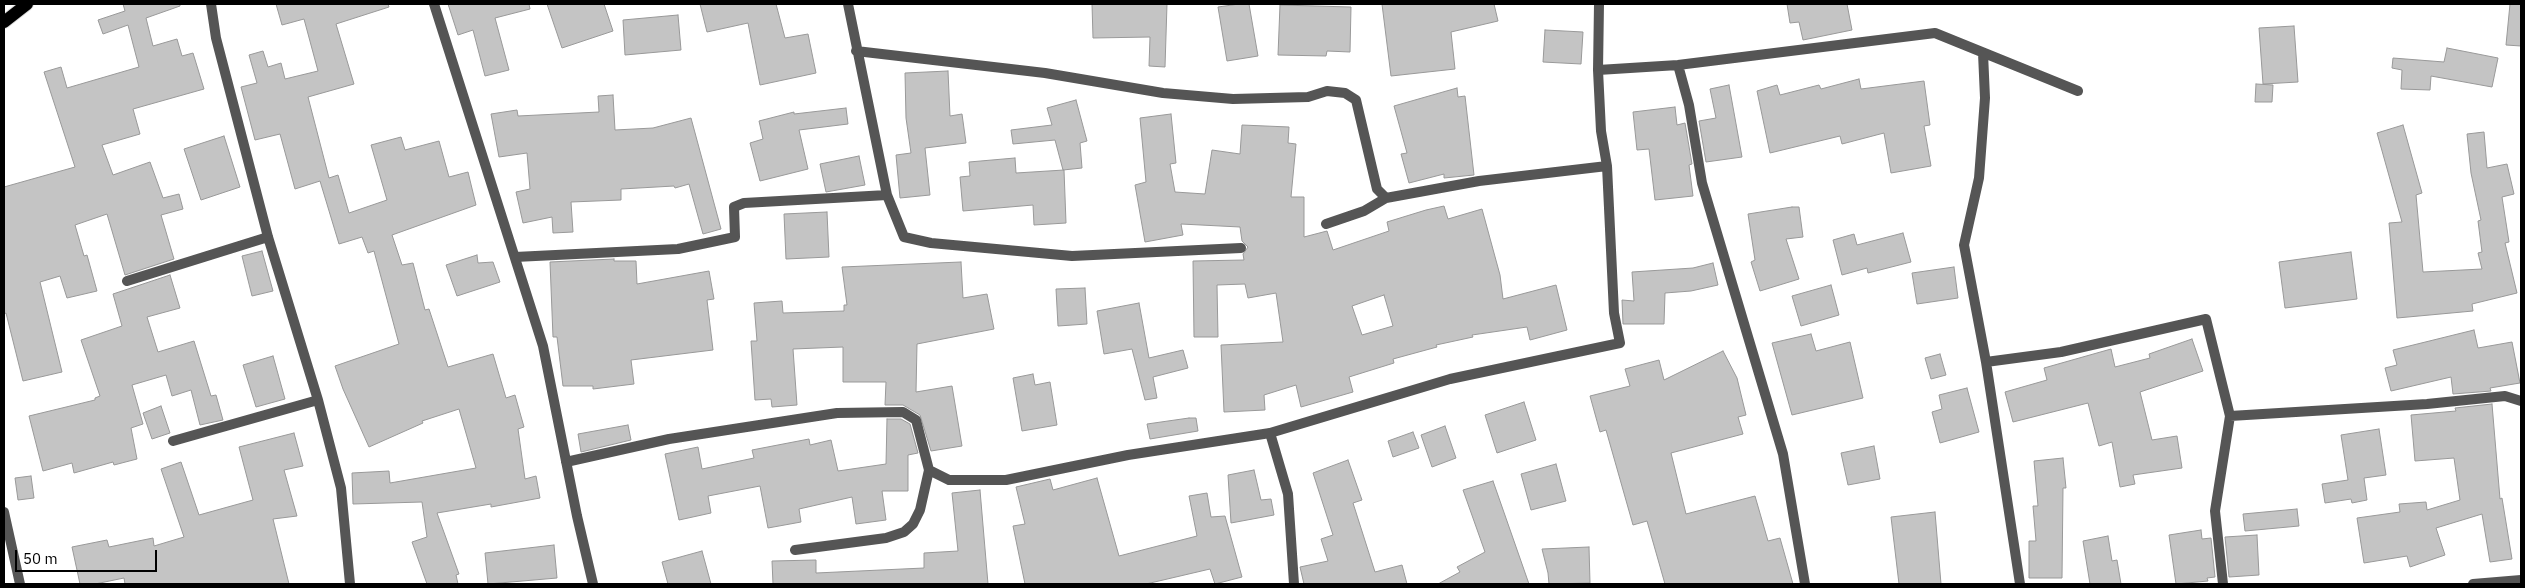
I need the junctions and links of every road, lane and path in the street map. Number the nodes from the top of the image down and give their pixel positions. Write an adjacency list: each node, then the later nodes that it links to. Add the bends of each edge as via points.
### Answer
1 (27, 4): 6 (main road)
2 (210, 4): 16 (street)
3 (434, 4): 18 (street)
4 (848, 4): 7 (street)
5 (1599, 4): 10 (street)
6 (4, 22)
7 (856, 51): 13 (street); 14 (street, via 1045,73 1172,94 1233,99 1308,98 1327,91 1345,92 1356,100 1377,189)
8 (1983, 53): 9 (street, via 1935,34); 11 (street); 20 (street, via 1979,178 1964,245)
9 (1678, 65): 10 (street); 36 (street, via 1689,105 1702,183 1784,454)
10 (1598, 70): 12 (street, via 1601,130)
11 (2078, 90)
12 (1607, 166): 14 (street, via 1479,181); 24 (street, via 1614,313 1620,343 1450,379)
13 (887, 196): 17 (street, via 904,237 931,243 1072,256); 18 (street, via 744,203 734,206 735,237 678,249)
14 (1386, 198): 15 (street, via 1364,211)
15 (1326, 224)
16 (268, 238): 19 (street); 22 (street)
17 (1241, 248)
18 (515, 257): 26 (street, via 543,346)
19 (127, 281)
20 (1986, 362): 23 (street, via 2061,352 2206,319); 37 (street)
21 (2520, 399): 23 (street, via 2505,396)
22 (318, 400): 25 (street); 33 (street, via 341,488)
23 (2230, 416): 38 (street, via 2215,511)
24 (1270, 433): 27 (street, via 1128,455 1006,480 949,480); 35 (street, via 1288,494)
25 (173, 441)
26 (566, 462): 27 (street, via 669,439 837,413 904,412 916,420); 34 (street)
27 (929, 470): 30 (street, via 920,510 913,524 904,532 886,538)
28 (4, 512): 29 (street)
29 (7, 546): 32 (street)
30 (795, 550)
31 (2521, 580): 39 (street)
32 (20, 584)
33 (350, 584)
34 (593, 584)
35 (1294, 584)
36 (1805, 584)
37 (2020, 584)
38 (2223, 584)
39 (2473, 584)

